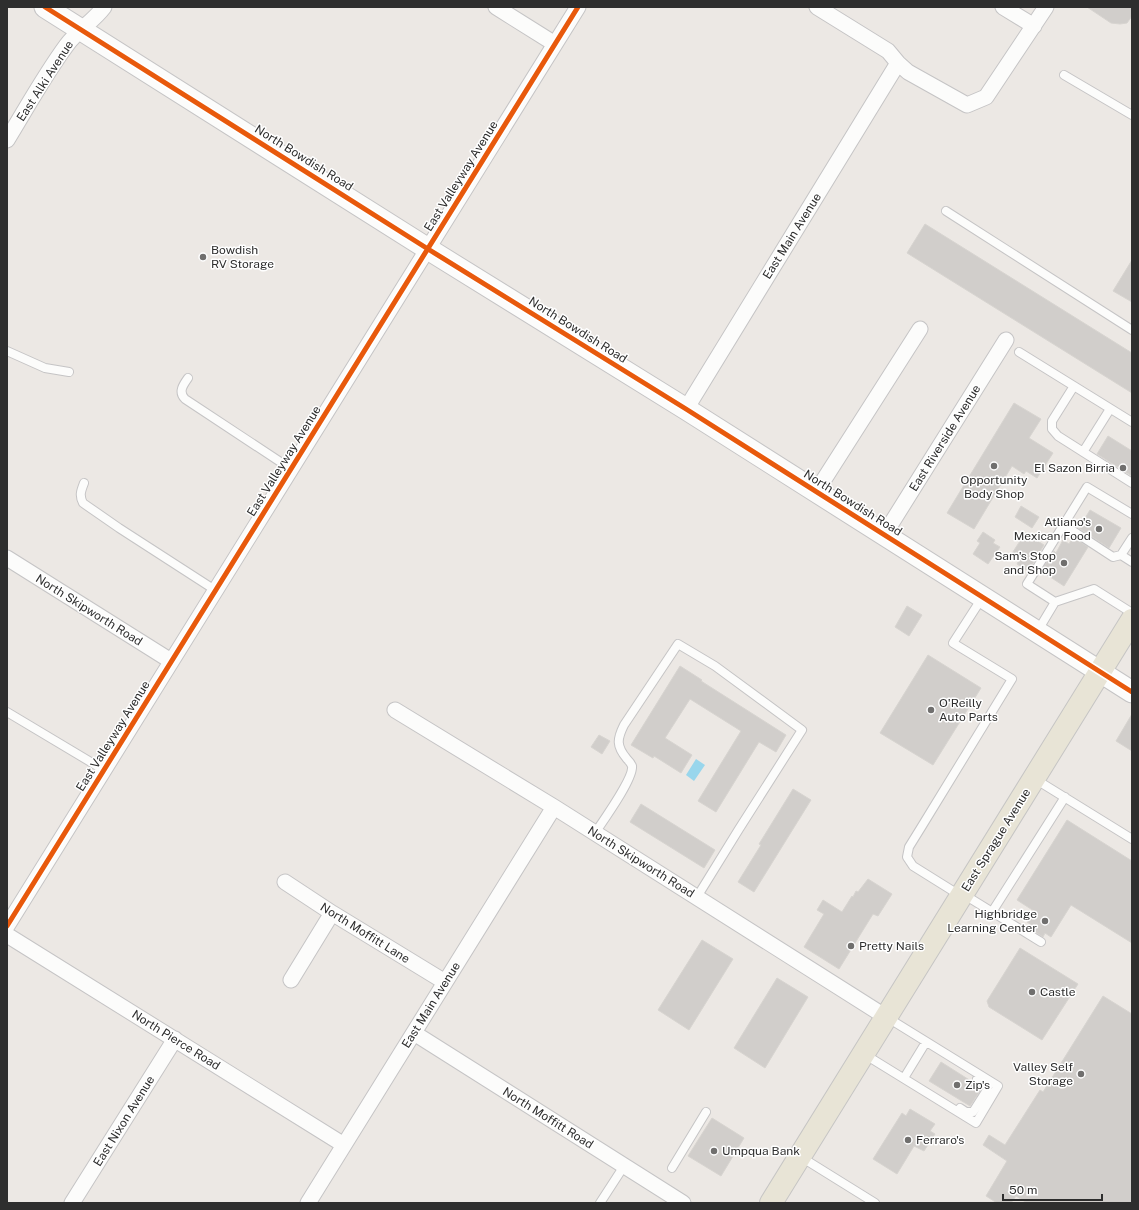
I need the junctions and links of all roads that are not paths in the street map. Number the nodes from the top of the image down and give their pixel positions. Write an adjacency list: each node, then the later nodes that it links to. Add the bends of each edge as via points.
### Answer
1 (45, 7): 9 (street, North Bowdish Road)
2 (104, 7): 9 (street, East Alki Avenue)
3 (496, 7): 10 (street)
4 (578, 7): 10 (street, East Valleyway Avenue)
5 (817, 7): 11 (street, via 888,51)
6 (1003, 7): 8 (street)
7 (1046, 7): 8 (street)
8 (1034, 26): 11 (street, via 986,97 966,105 908,72)
9 (81, 30): 14 (street, East Alki Avenue, via 66,45); 16 (street, North Bowdish Road)
10 (555, 44): 16 (street, East Valleyway Avenue)
11 (898, 63): 26 (street, East Main Avenue)
12 (1064, 75): 13 (lane)
13 (1132, 115)
14 (7, 140)
15 (946, 211): 18 (lane)
16 (428, 249): 26 (street, North Bowdish Road); 29 (street, East Valleyway Avenue)
17 (920, 329): 32 (street)
18 (1132, 330)
19 (1006, 340): 35 (street, East Riverside Avenue)
20 (7, 351): 22 (lane, via 45,368)
21 (1019, 352): 24 (lane)
22 (69, 372)
23 (188, 378): 29 (lane, via 181,389 185,399)
24 (1074, 386): 25 (lane); 28 (lane, via 1052,421 1052,429 1058,436)
25 (1110, 408): 27 (lane); 28 (lane)
26 (686, 409): 32 (street, North Bowdish Road)
27 (1132, 422)
28 (1083, 452): 31 (lane)
29 (291, 469): 40 (street, East Valleyway Avenue)
30 (84, 483): 40 (lane, via 80,493 83,503)
31 (1132, 483)
32 (816, 492): 35 (street, North Bowdish Road)
33 (1132, 514): 34 (lane, via 1088,487)
34 (1064, 525): 37 (lane, via 1113,557); 42 (lane, via 1027,584)
35 (884, 535): 41 (street, North Bowdish Road)
36 (1132, 538): 37 (lane)
37 (1121, 555): 39 (lane)
38 (7, 558): 46 (street, North Skipworth Road)
39 (1132, 562)
40 (215, 590): 46 (street, East Valleyway Avenue)
41 (982, 598): 45 (street, North Bowdish Road); 58 (lane, via 953,643 1012,679 918,831 909,847 907,857 913,866)
42 (1055, 602): 43 (lane, via 1094,589); 45 (lane)
43 (1132, 613)
44 (1132, 620): 47 (main road, East Sprague Avenue, via 1122,642)
45 (1037, 632): 47 (street, North Bowdish Road)
46 (171, 661): 51 (street, East Valleyway Avenue)
47 (1100, 672): 48 (street, North Bowdish Road); 52 (main road, East Sprague Avenue)
48 (1132, 692)
49 (395, 710): 54 (street, North Skipworth Road)
50 (7, 712): 51 (lane)
51 (104, 770): 62 (street, East Valleyway Avenue)
52 (1034, 778): 53 (lane); 58 (main road, East Sprague Avenue)
53 (1065, 797): 56 (lane); 60 (lane)
54 (554, 807): 55 (street, North Skipworth Road); 65 (street, East Main Avenue)
55 (595, 833): 59 (street, North Skipworth Road); 59 (lane, via 632,772 632,765 618,746 619,735 678,644 715,666 802,730)
56 (1132, 839)
57 (285, 882): 61 (street, North Moffitt Lane)
58 (962, 895): 60 (lane); 66 (main road, East Sprague Avenue)
59 (697, 897): 66 (street, North Skipworth Road)
60 (992, 912): 63 (lane)
61 (332, 913): 64 (street); 65 (street, North Moffitt Lane)
62 (7, 927): 68 (street, North Pierce Road)
63 (1041, 942)
64 (291, 980)
65 (445, 982): 67 (street, East Main Avenue)
66 (886, 1017): 69 (lane); 70 (main road, East Sprague Avenue)
67 (414, 1033): 73 (street, East Main Avenue); 75 (street, North Moffitt Road)
68 (175, 1039): 73 (street, North Pierce Road); 77 (street, East Nixon Avenue)
69 (926, 1042): 71 (lane); 71 (lane, via 998,1086 976,1123)
70 (864, 1054): 71 (lane); 74 (main road, East Sprague Avenue)
71 (904, 1078)
72 (706, 1112): 76 (lane)
73 (344, 1145): 78 (street, East Main Avenue)
74 (800, 1156): 81 (main road, East Sprague Avenue); 82 (lane)
75 (624, 1166): 79 (lane); 80 (street, North Moffitt Road)
76 (672, 1168)
77 (72, 1203)
78 (308, 1203)
79 (600, 1203)
80 (683, 1203)
81 (771, 1203)
82 (875, 1203)

